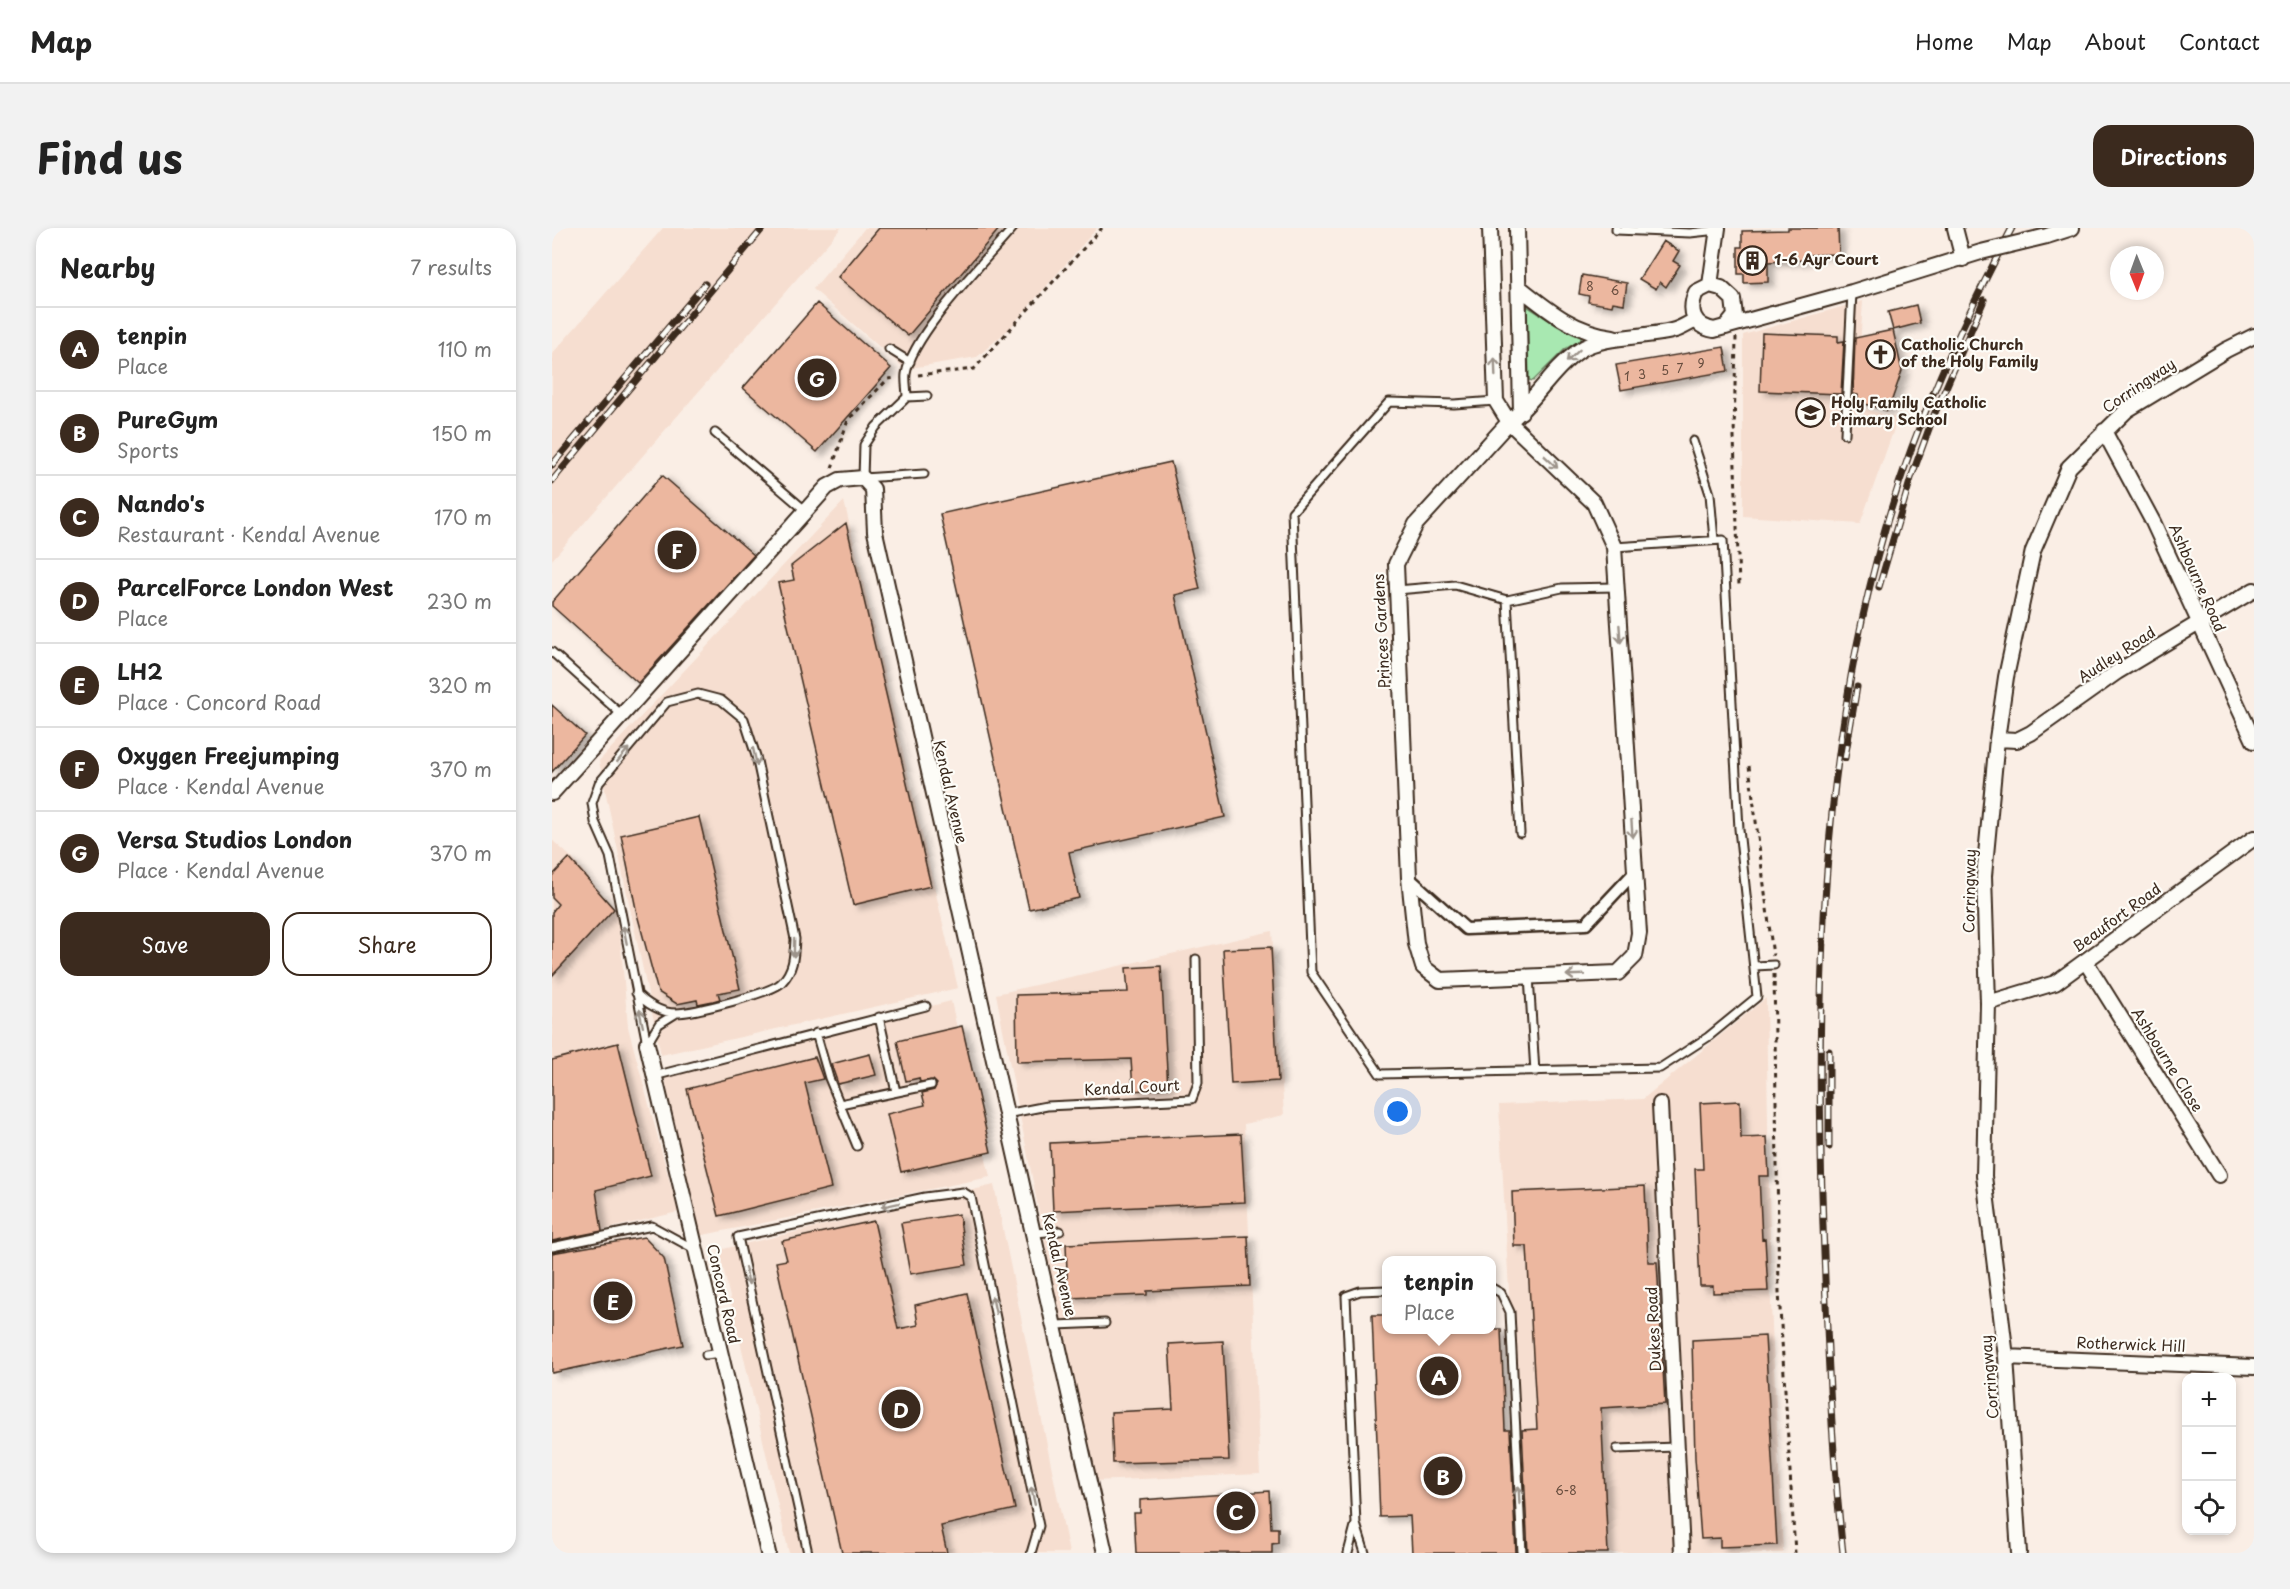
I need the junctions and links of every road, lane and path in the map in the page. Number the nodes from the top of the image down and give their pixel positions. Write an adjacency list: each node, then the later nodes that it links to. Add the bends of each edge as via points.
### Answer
1 (1013, 228): 18 (lane, via 933,321)
2 (1102, 228): 19 (path, via 974,369)
3 (1616, 228): 6 (lane, via 1690,233)
4 (1955, 228): 9 (street)
5 (2072, 228): 9 (street, bridge)
6 (1718, 229): 10 (street)
7 (1490, 230): 8 (street); 22 (street, one-way to 7)
8 (1517, 231): 11 (street)
9 (1963, 259): 12 (street)
10 (1710, 285): 13 (street, via 1701,288 1693,299); 14 (street, via 1721,288 1733,299)
11 (1519, 287): 16 (street, via 1557,318 1592,334); 23 (street)
12 (1852, 292): 14 (street); 27 (lane)
13 (1696, 320): 14 (street, via 1709,329); 16 (street, via 1675,330)
14 (1730, 322)
15 (2254, 336): 25 (street, Corringway, via 2127,410)
16 (1618, 338): 23 (street, Princes Gardens, one-way to 23, via 1581,349)
17 (889, 350): 18 (lane)
18 (910, 362): 19 (lane)
19 (906, 377): 21 (lane); 31 (path, via 888,379 848,420 831,472)
20 (927, 396): 21 (lane)
21 (907, 397): 30 (lane, via 876,427 864,445)
22 (1496, 401): 24 (street, Princes Gardens); 61 (lane, via 1389,402 1292,512 1311,972 1380,1074)
23 (1521, 412): 24 (street, Princes Gardens)
24 (1509, 422): 34 (street, Princes Gardens, one-way to 34, via 1594,503); 36 (street, Princes Gardens, via 1416,524 1396,564)
25 (2104, 431): 39 (street, Ashbourne Road, via 2153,522); 42 (street, Corringway, via 2069,467 2033,551 2006,676)
26 (715, 434): 32 (lane)
27 (1845, 434)
28 (1693, 441): 33 (lane, via 1710,494)
29 (924, 474): 30 (lane)
30 (863, 478): 31 (street); 67 (street, Kendal Avenue, via 873,489 875,532)
31 (840, 480): 32 (street, via 827,487)
32 (806, 511): 41 (street)
33 (1714, 540): 34 (lane); 52 (lane, via 1723,540 1739,829)
34 (1614, 547): 35 (street, Princes Gardens)
35 (1617, 586): 38 (lane, via 1562,588); 47 (street, Princes Gardens, one-way to 47)
36 (1397, 590): 38 (lane, via 1455,585); 48 (street, Princes Gardens)
37 (2254, 590): 39 (street, Audley Road)
38 (1507, 600): 45 (lane)
39 (2198, 622): 42 (street, Audley Road, via 2117,672 2031,733 2017,740); 43 (street, Ashbourne Road)
40 (552, 652): 41 (lane)
41 (622, 715): 44 (street)
42 (1997, 739): 55 (street, Corringway, via 1984,876)
43 (2254, 741)
44 (552, 793)
45 (1520, 833)
46 (2254, 838): 50 (street, Beaufort Road)
47 (1634, 873): 48 (street, via 1586,924 1466,928); 53 (street, Princes Gardens, one-way to 53, via 1639,933 1635,956 1618,973)
48 (1409, 878): 53 (street, Princes Gardens, via 1416,944 1423,967 1440,980)
49 (1196, 959): 67 (lane, Kendal Court, via 1198,1083 1192,1099 1047,1106)
50 (2086, 962): 55 (street, Beaufort Road, via 2055,983); 69 (street, Ashbourne Close)
51 (1774, 965): 52 (lane)
52 (1755, 966): 61 (lane, via 1757,997 1708,1037 1660,1068)
53 (1529, 976): 61 (lane)
54 (636, 993): 57 (lane, via 656,1008); 57 (lane, one-way to 57, via 610,856 595,822 592,803 598,783 667,702 698,694 721,700 744,719 756,756 795,939 794,966 781,984 744,999); 60 (lane, one-way to 54)
55 (1988, 1003): 78 (street, Corringway, via 1984,1176)
56 (926, 1006): 58 (lane)
57 (675, 1014): 60 (lane, via 659,1024)
58 (879, 1017): 59 (lane); 64 (lane)
59 (816, 1033): 62 (lane); 65 (lane)
60 (647, 1044): 62 (street, Concord Road)
61 (1535, 1072)
62 (654, 1076): 73 (street, Concord Road)
63 (931, 1085): 64 (lane)
64 (896, 1092): 65 (lane)
65 (840, 1104): 68 (lane)
66 (1660, 1104): 80 (street, Dukes Road)
67 (1005, 1114): 71 (street, Kendal Avenue)
68 (857, 1146)
69 (2219, 1175)
70 (1060, 1231): 71 (lane)
71 (1035, 1233): 77 (street, Kendal Avenue)
72 (552, 1246): 73 (lane, via 652,1226)
73 (696, 1250): 83 (street, Concord Road, via 713,1354)
74 (1382, 1290): 82 (lane, via 1346,1296)
75 (1496, 1290): 89 (lane, one-way to 75, via 1510,1312)
76 (1105, 1323): 77 (lane)
77 (1056, 1325): 86 (street, Kendal Avenue)
78 (2006, 1357): 79 (street, Rotherwick Hill); 91 (street, Corringway)
79 (2254, 1367)
80 (1677, 1447): 81 (lane); 90 (street, Dukes Road)
81 (1617, 1449)
82 (1356, 1524): 87 (lane); 88 (lane)
83 (768, 1553)
84 (808, 1553): 85 (lane, one-way to 84, via 1039,1526 971,1197 963,1192 738,1237)
85 (1031, 1553)
86 (1105, 1553)
87 (1348, 1553)
88 (1365, 1553)
89 (1522, 1553)
90 (1682, 1553)
91 (2019, 1553)

